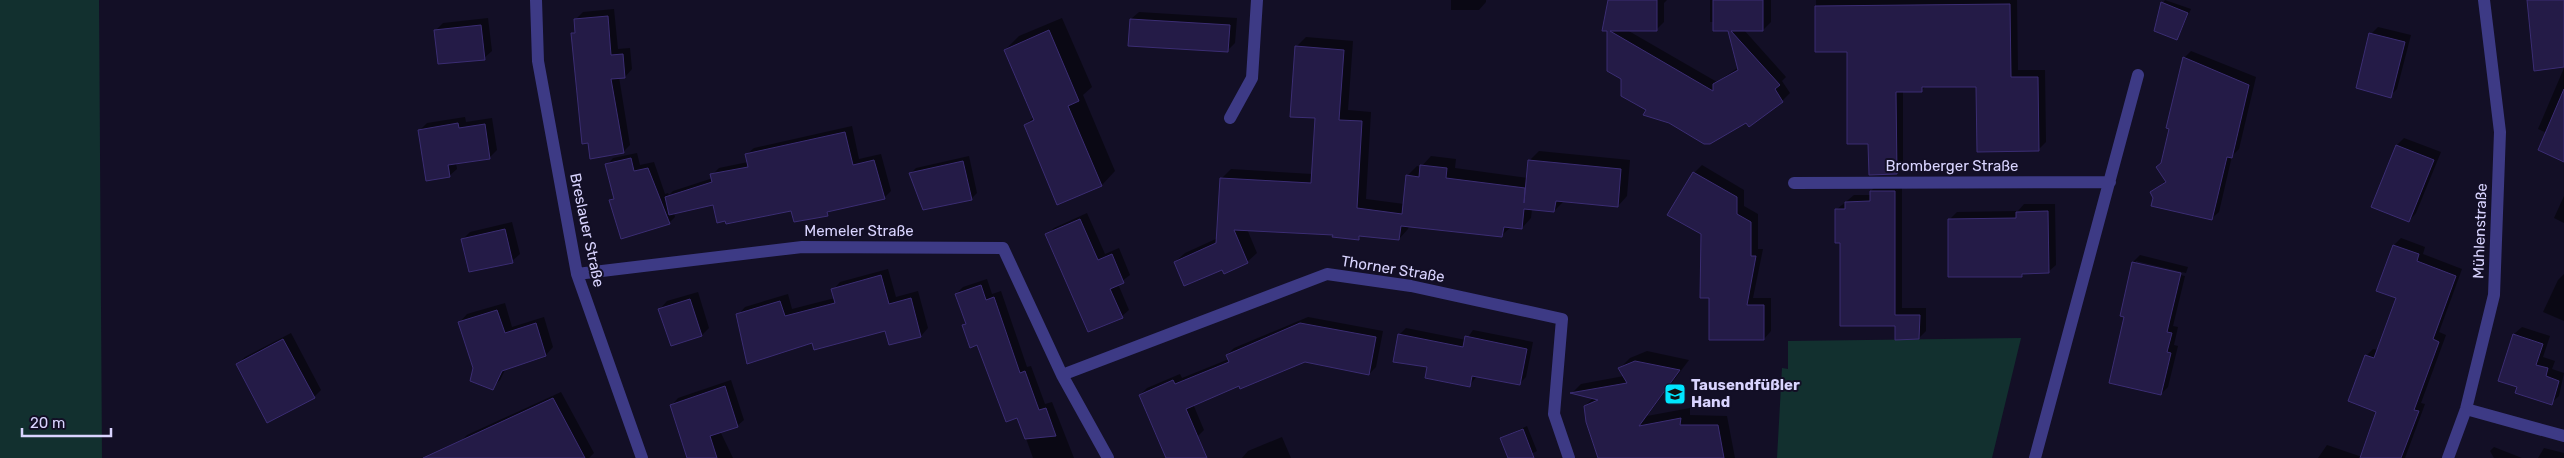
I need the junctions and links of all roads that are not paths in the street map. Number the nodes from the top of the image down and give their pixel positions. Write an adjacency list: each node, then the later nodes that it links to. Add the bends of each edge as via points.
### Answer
1 (536, 0): 8 (street, Breslauer Straße, via 538,61)
2 (1257, 0): 5 (street, via 1252,78)
3 (2484, 0): 10 (street, Mühlenstraße, via 2500,132 2494,295)
4 (2138, 75): 6 (street)
5 (1230, 118)
6 (2110, 182): 7 (street, Bromberger Straße); 15 (street)
7 (1794, 183)
8 (577, 274): 9 (street, Memeler Straße, via 802,247 1003,248); 12 (street, Breslauer Straße)
9 (1062, 375): 13 (street); 14 (street, Thorner Straße, via 1327,274 1411,286 1562,319 1554,414)
10 (2466, 409): 11 (street); 16 (street, Mühlenstraße)
11 (2564, 436)
12 (642, 458)
13 (1108, 458)
14 (1569, 458)
15 (2035, 458)
16 (2448, 458)

